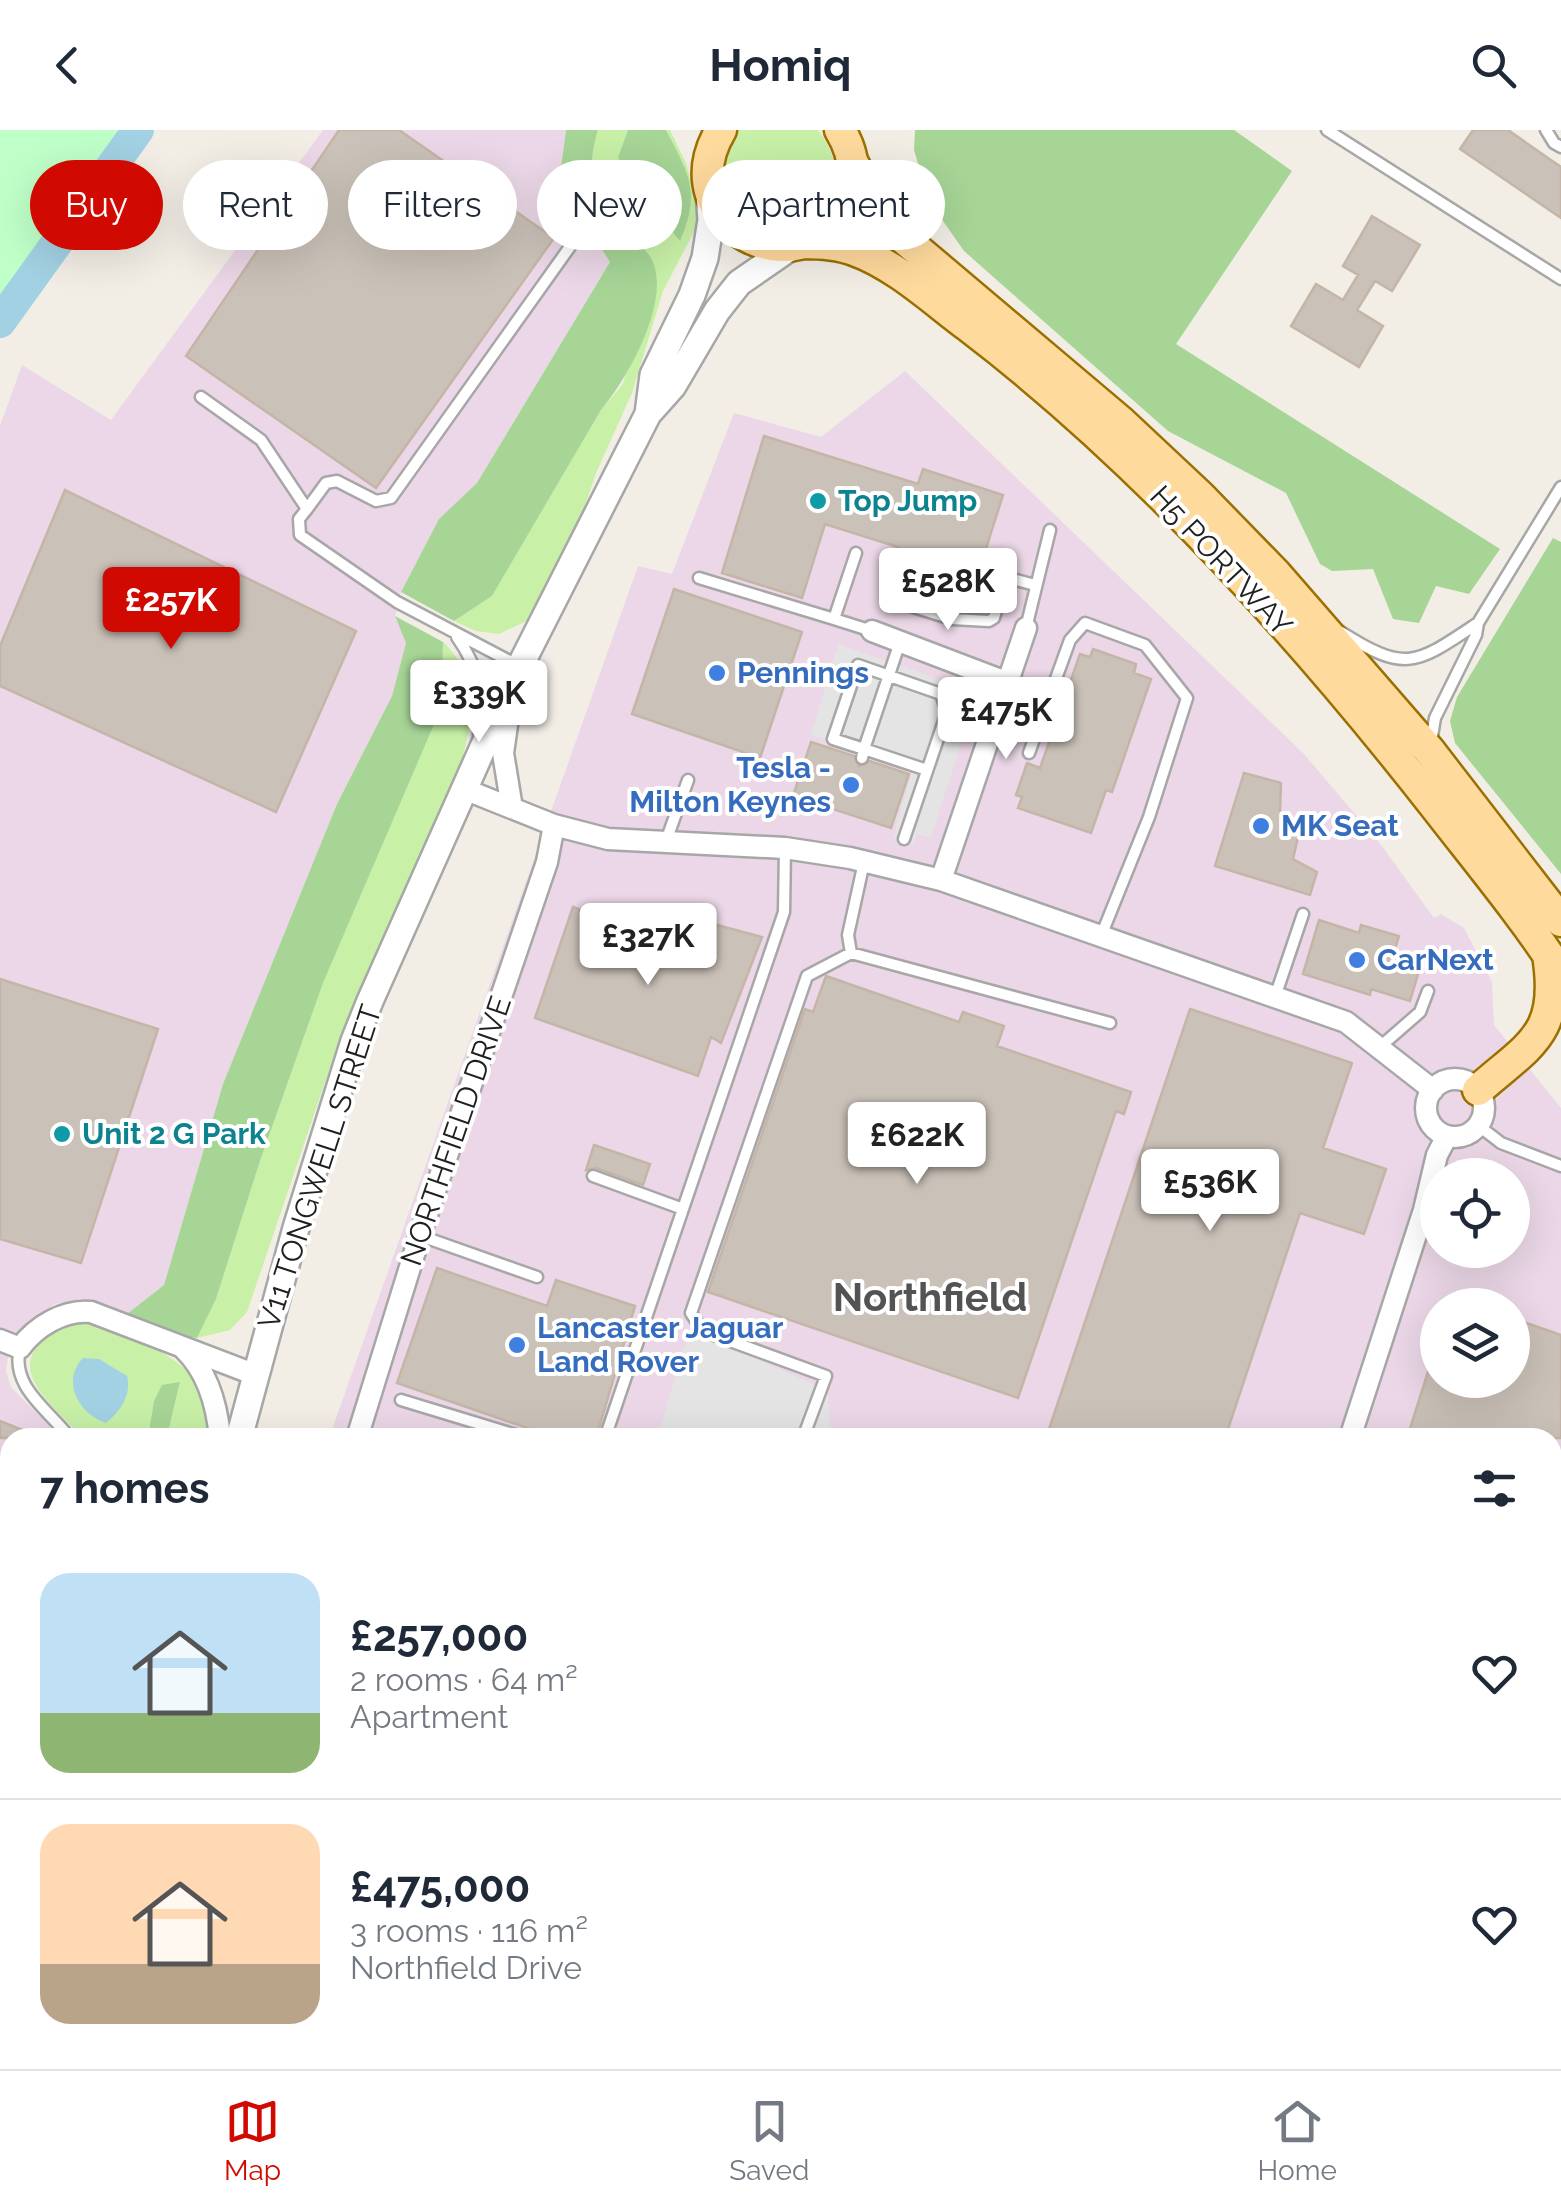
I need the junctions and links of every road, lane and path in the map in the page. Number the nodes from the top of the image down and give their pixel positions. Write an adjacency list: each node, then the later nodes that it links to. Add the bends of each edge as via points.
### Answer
1 (693, 130): 7 (main road)
2 (720, 130): 8 (main road)
3 (1327, 130): 13 (lane)
4 (1546, 130): 6 (lane)
5 (848, 141): 23 (main road, H5 PORTWAY, via 871,196 901,236 1120,421)
6 (1561, 146)
7 (702, 160)
8 (710, 160)
9 (567, 250): 17 (lane, via 391,498 376,501 337,481 326,483)
10 (706, 250): 15 (street, V11 TONGWELL STREET, via 654,375)
11 (789, 250): 15 (street, V11 TONGWELL STREET, via 739,283)
12 (856, 250): 51 (main road, H5 PORTWAY, via 1004,354 1143,479 1370,724)
13 (1561, 279)
14 (201, 397): 17 (lane, via 261,440)
15 (648, 414): 30 (street, V11 TONGWELL STREET)
16 (1561, 487): 25 (lane)
17 (307, 509): 27 (lane, via 299,519 300,535)
18 (1050, 530): 21 (lane)
19 (856, 554): 24 (lane)
20 (699, 578): 24 (lane)
21 (1035, 585): 22 (lane, via 1005,577 989,621 952,619); 26 (lane)
22 (890, 600)
23 (1312, 614): 25 (lane, via 1366,649 1396,659 1429,654); 33 (main road, H5 PORTWAY)
24 (834, 619): 28 (lane)
25 (1478, 622): 33 (lane, via 1435,718)
26 (1026, 628): 32 (street)
27 (451, 631): 30 (lane); 36 (lane, via 479,680)
28 (872, 632): 29 (street)
29 (900, 642): 31 (lane); 32 (street)
30 (516, 673): 36 (street, V11 TONGWELL STREET); 40 (street, via 503,753)
31 (889, 676): 35 (lane); 35 (lane, via 858,664 833,744); 37 (lane, via 941,694 947,712)
32 (1006, 682): 46 (street)
33 (1429, 750): 48 (main road, H5 PORTWAY)
34 (1029, 753): 49 (lane, via 1070,640 1085,623 1145,645 1187,698 1149,818)
35 (863, 754): 37 (lane)
36 (474, 764): 39 (street, V11 TONGWELL STREET)
37 (927, 770): 42 (lane)
38 (688, 780): 43 (lane)
39 (464, 789): 40 (street); 70 (street, V11 TONGWELL STREET, via 354,1042)
40 (512, 808): 41 (street)
41 (554, 825): 43 (street, via 608,839); 65 (street, NORTHFIELD DRIVE)
42 (904, 839)
43 (666, 842): 44 (street)
44 (785, 848): 45 (street); 64 (lane, via 784,912)
45 (864, 862): 46 (street); 50 (lane, via 848,934)
46 (941, 880): 49 (street)
47 (1303, 914): 53 (lane)
48 (1561, 922)
49 (1100, 937): 53 (street)
50 (851, 953): 54 (lane); 80 (lane, via 803,982 691,1313 703,1331 826,1376)
51 (1555, 964): 57 (main road, via 1548,1023)
52 (1428, 991): 55 (lane, via 1420,1012)
53 (1275, 997): 55 (street, via 1346,1022)
54 (1110, 1024)
55 (1381, 1046): 58 (street)
56 (1561, 1048): 57 (main road)
57 (1522, 1056): 59 (main road)
58 (1433, 1090): 59 (street, via 1455,1079); 61 (street, via 1427,1117)
59 (1478, 1090): 60 (street, via 1484,1108)
60 (1479, 1126): 61 (street, via 1464,1136); 62 (lane, via 1502,1143)
61 (1447, 1136): 81 (street)
62 (1561, 1166)
63 (593, 1176): 64 (lane)
64 (683, 1208): 79 (lane)
65 (420, 1235): 66 (lane); 77 (street, NORTHFIELD DRIVE)
66 (537, 1277)
67 (0, 1340): 69 (street)
68 (179, 1345): 69 (street, via 79,1310 37,1330); 70 (street); 74 (street, via 208,1384)
69 (20, 1348): 73 (lane, via 24,1384)
70 (256, 1375): 72 (street, V11 TONGWELL STREET)
71 (401, 1400): 78 (lane)
72 (247, 1404): 75 (street, V11 TONGWELL STREET); 76 (street)
73 (61, 1428)
74 (218, 1428)
75 (241, 1428)
76 (249, 1428)
77 (359, 1428)
78 (493, 1428)
79 (608, 1428)
80 (807, 1428)
81 (1353, 1428)

